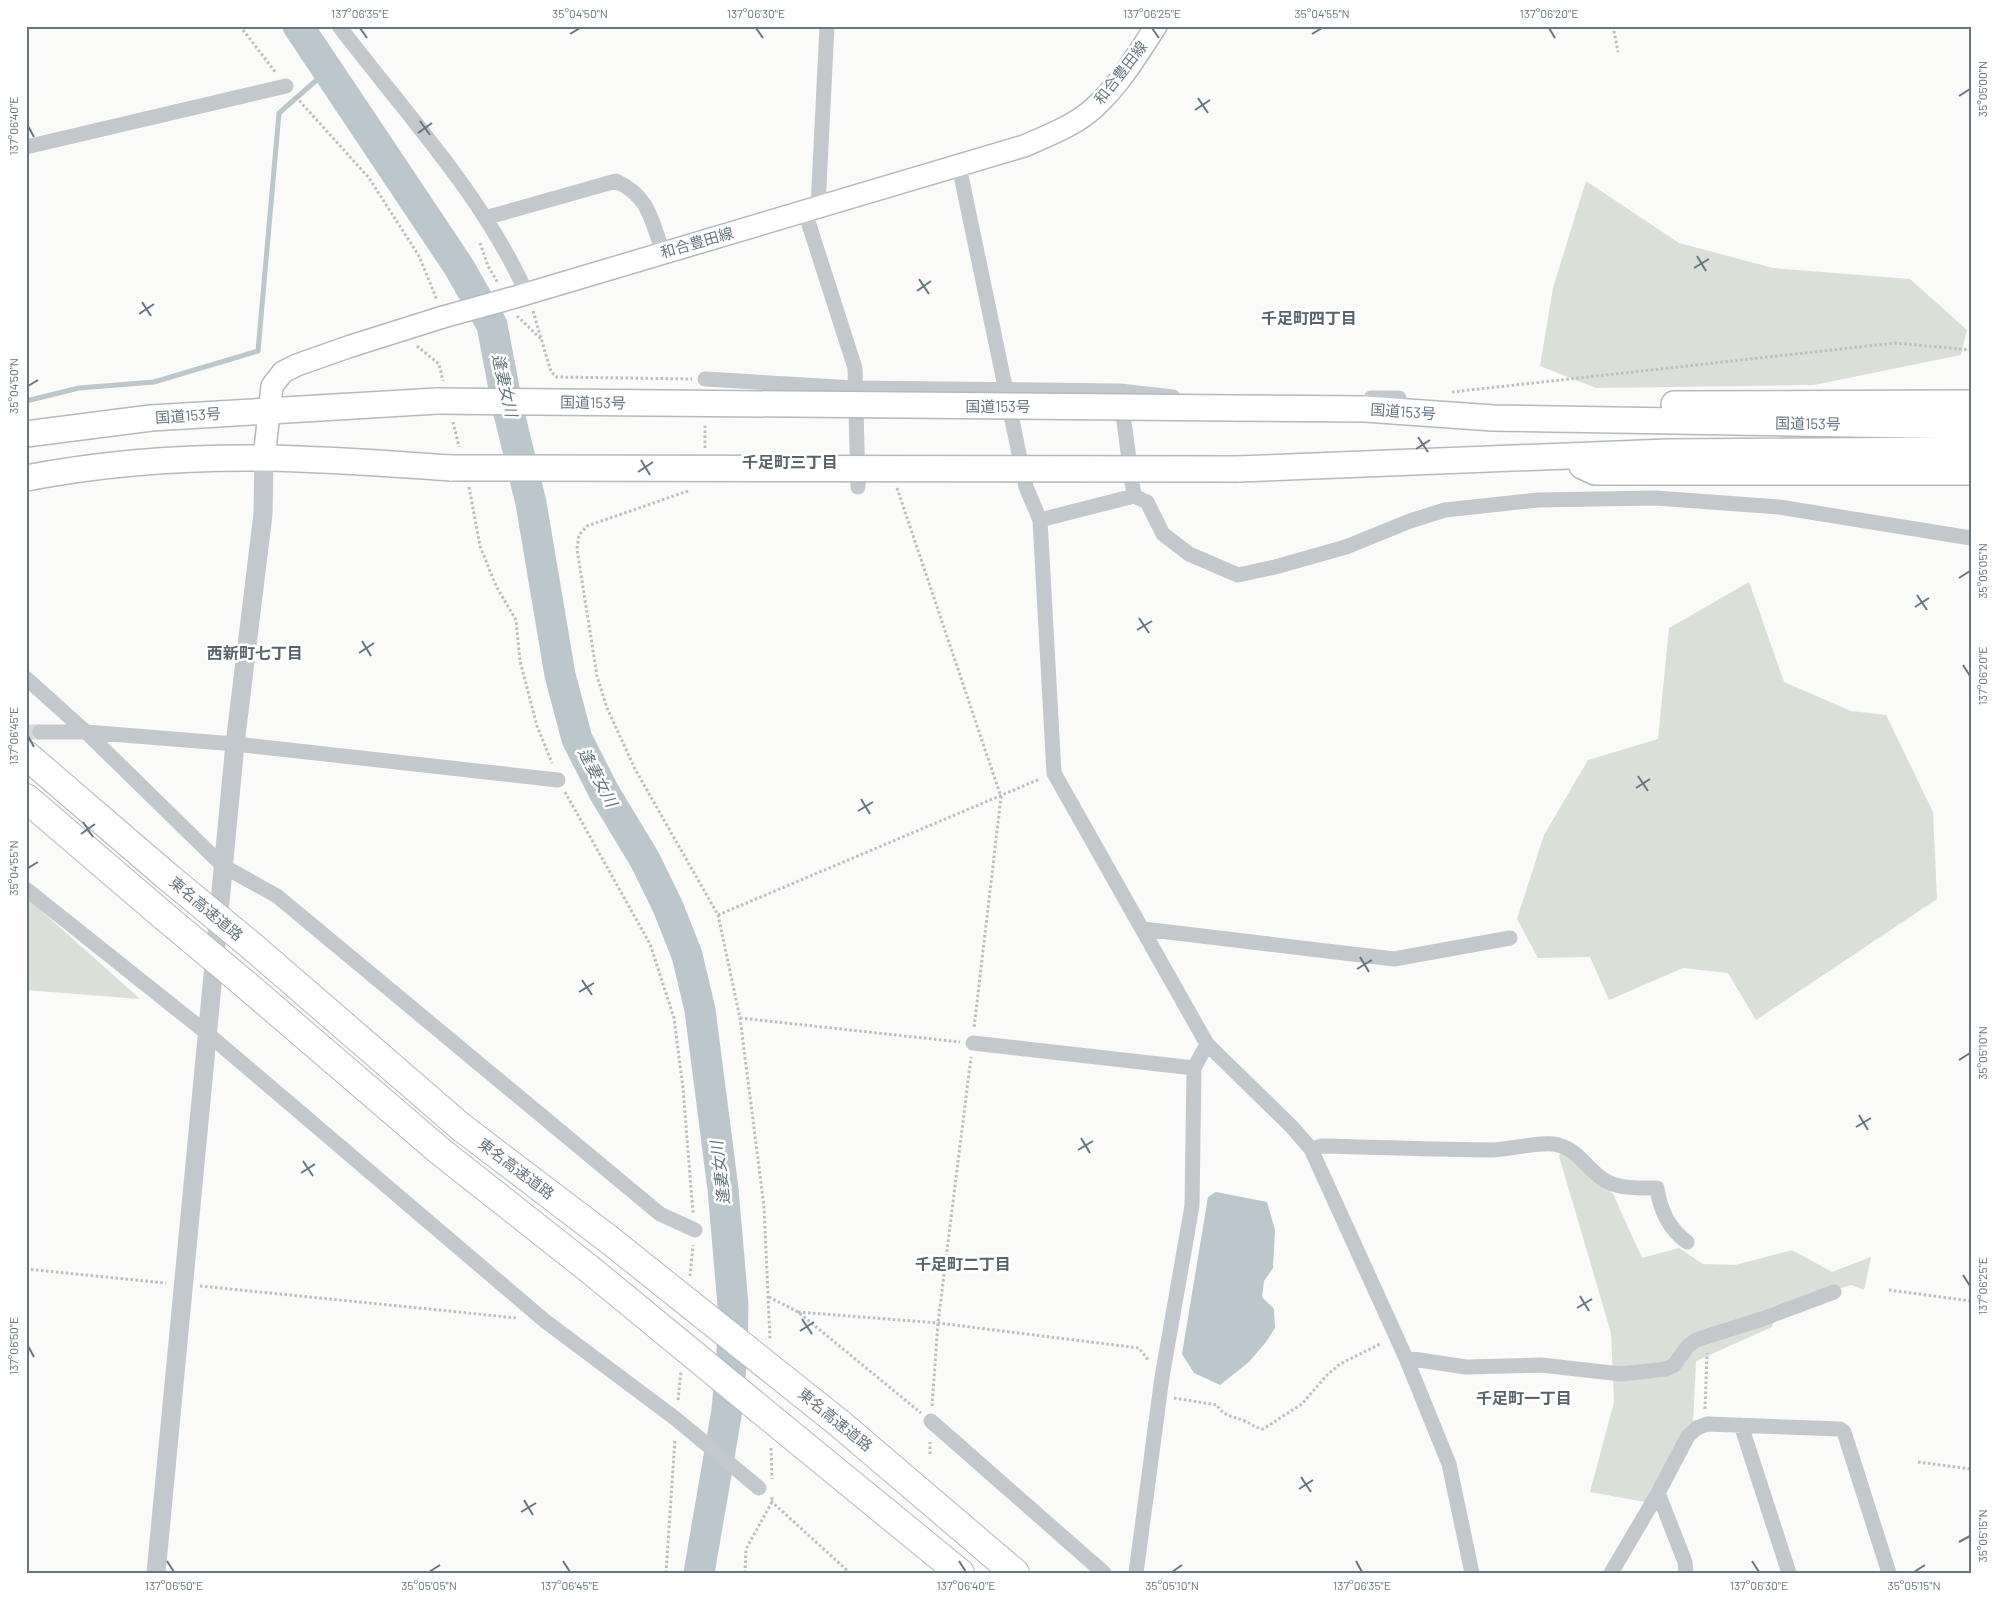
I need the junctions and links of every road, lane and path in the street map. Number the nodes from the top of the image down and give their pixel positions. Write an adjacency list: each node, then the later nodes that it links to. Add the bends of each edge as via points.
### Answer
1 (240, 26): 7 (path)
2 (340, 26): 12 (street, via 413,118)
3 (827, 26): 11 (street)
4 (1156, 26): 10 (main road, 和合豊田線, via 1127,70 1095,107 1061,130 1024,146)
5 (1613, 26): 6 (path)
6 (1618, 52)
7 (286, 86): 9 (street)
8 (305, 106): 15 (path, via 369,178 419,256)
9 (26, 147)
10 (959, 166): 11 (main road, 和合豊田線); 20 (street)
11 (811, 210): 13 (main road, 和合豊田線); 19 (street, via 855,368)
12 (485, 218): 13 (street, via 616,181 631,188 644,201); 14 (street, via 510,255)
13 (663, 252): 14 (main road, 和合豊田線)
14 (523, 295): 15 (main road, 和合豊田線, bridge); 18 (path, via 551,372 557,377)
15 (443, 316): 26 (main road, 和合豊田線, via 283,372 272,386)
16 (409, 348): 24 (path, via 418,346 439,364)
17 (1971, 350): 22 (path, via 1896,343)
18 (705, 379): 19 (street)
19 (855, 388): 20 (street); 38 (street)
20 (1005, 388): 21 (street); 42 (street, via 1026,487)
21 (1120, 392): 23 (street, via 1174,397); 41 (street)
22 (1449, 393)
23 (1400, 398)
24 (444, 399): 26 (highway, 国道153号); 28 (highway, 国道153号, bridge, via 1365,409); 35 (path)
25 (1971, 403): 28 (highway, via 1586,405)
26 (269, 410): 30 (highway, 国道153号, via 151,418); 34 (main road, 和合豊田線)
27 (705, 418): 32 (path)
28 (1546, 419): 29 (highway, 国道153号)
29 (1971, 426)
30 (26, 434)
31 (1971, 450): 33 (highway, 国道153号, via 1668,452)
32 (704, 456)
33 (1566, 457): 35 (highway, 国道153号, bridge, via 1238,469); 36 (highway, via 1595,472)
34 (264, 458): 35 (highway, 国道153号); 37 (highway, 国道153号, via 154,462); 47 (street, via 263,514)
35 (459, 465): 50 (path, via 480,546 496,586 516,620 520,662 537,726)
36 (1971, 472)
37 (26, 478)
38 (858, 487)
39 (896, 487): 51 (path)
40 (695, 488): 55 (path, via 587,526 579,535 577,550 597,676 607,708 634,770)
41 (1134, 496): 42 (street); 43 (street, via 1148,502 1164,534 1188,554 1238,575 1346,547 1445,510 1538,500 1656,498 1779,507)
42 (1040, 520): 49 (street)
43 (1971, 538)
44 (26, 678): 46 (street)
45 (40, 732): 46 (street)
46 (86, 732): 47 (street); 53 (street)
47 (235, 744): 50 (street); 53 (street)
48 (26, 756): 95 (highway, 東名高速道路, bridge, via 461,1127 607,1238 839,1423)
49 (1054, 773): 51 (path); 56 (street)
50 (558, 780): 64 (path, via 650,944 674,1018)
51 (1001, 797): 55 (path); 60 (path)
52 (26, 798): 94 (highway, bridge, via 441,1152 588,1268)
53 (223, 866): 59 (street); 64 (street, via 277,896 660,1214)
54 (26, 889): 59 (street)
55 (718, 915): 58 (path)
56 (1143, 929): 57 (street, via 1394,959); 61 (street)
57 (1510, 938)
58 (740, 1018): 60 (path); 72 (path, via 764,1207 769,1297)
59 (208, 1034): 68 (street); 73 (street)
60 (973, 1043): 62 (street); 74 (path)
61 (1207, 1044): 62 (street); 63 (street, via 1292,1127)
62 (1194, 1068): 79 (street, via 1192,1206)
63 (1310, 1149): 65 (street, via 1322,1146 1496,1150 1552,1144 1566,1147 1609,1183 1629,1188 1657,1188 1666,1220); 76 (street)
64 (695, 1230): 67 (path)
65 (1687, 1242)
66 (26, 1269): 68 (path)
67 (690, 1280)
68 (185, 1284): 73 (path); 90 (street)
69 (1889, 1290): 71 (path)
70 (1834, 1292): 75 (street)
71 (1971, 1301)
72 (798, 1312): 74 (path); 82 (path)
73 (545, 1321): 81 (street)
74 (938, 1323): 79 (path, via 1140,1348); 82 (path)
75 (1708, 1335): 77 (street, via 1688,1346 1674,1365 1666,1369 1621,1374 1541,1365 1466,1367); 84 (path)
76 (1397, 1337): 77 (street); 80 (path, via 1340,1364 1302,1404 1264,1429 1231,1418 1217,1405)
77 (1406, 1358): 98 (street, via 1449,1464)
78 (681, 1370): 81 (path)
79 (1162, 1377): 80 (street)
80 (1159, 1396): 97 (street)
81 (676, 1419): 87 (street); 91 (path)
82 (931, 1421): 96 (street)
83 (1741, 1425): 84 (street); 101 (street); 102 (street, via 1840,1428 1844,1432)
84 (1704, 1426): 88 (street, via 1688,1436)
85 (1918, 1462): 86 (path)
86 (1971, 1469)
87 (759, 1488): 89 (path)
88 (1658, 1493): 99 (street); 100 (street, via 1685,1562)
89 (772, 1502): 92 (path, via 746,1549); 93 (path)
90 (156, 1573)
91 (666, 1573)
92 (745, 1573)
93 (850, 1573)
94 (960, 1573)
95 (1015, 1573)
96 (1104, 1573)
97 (1136, 1573)
98 (1472, 1573)
99 (1611, 1573)
100 (1686, 1573)
101 (1789, 1573)
102 (1889, 1573)

